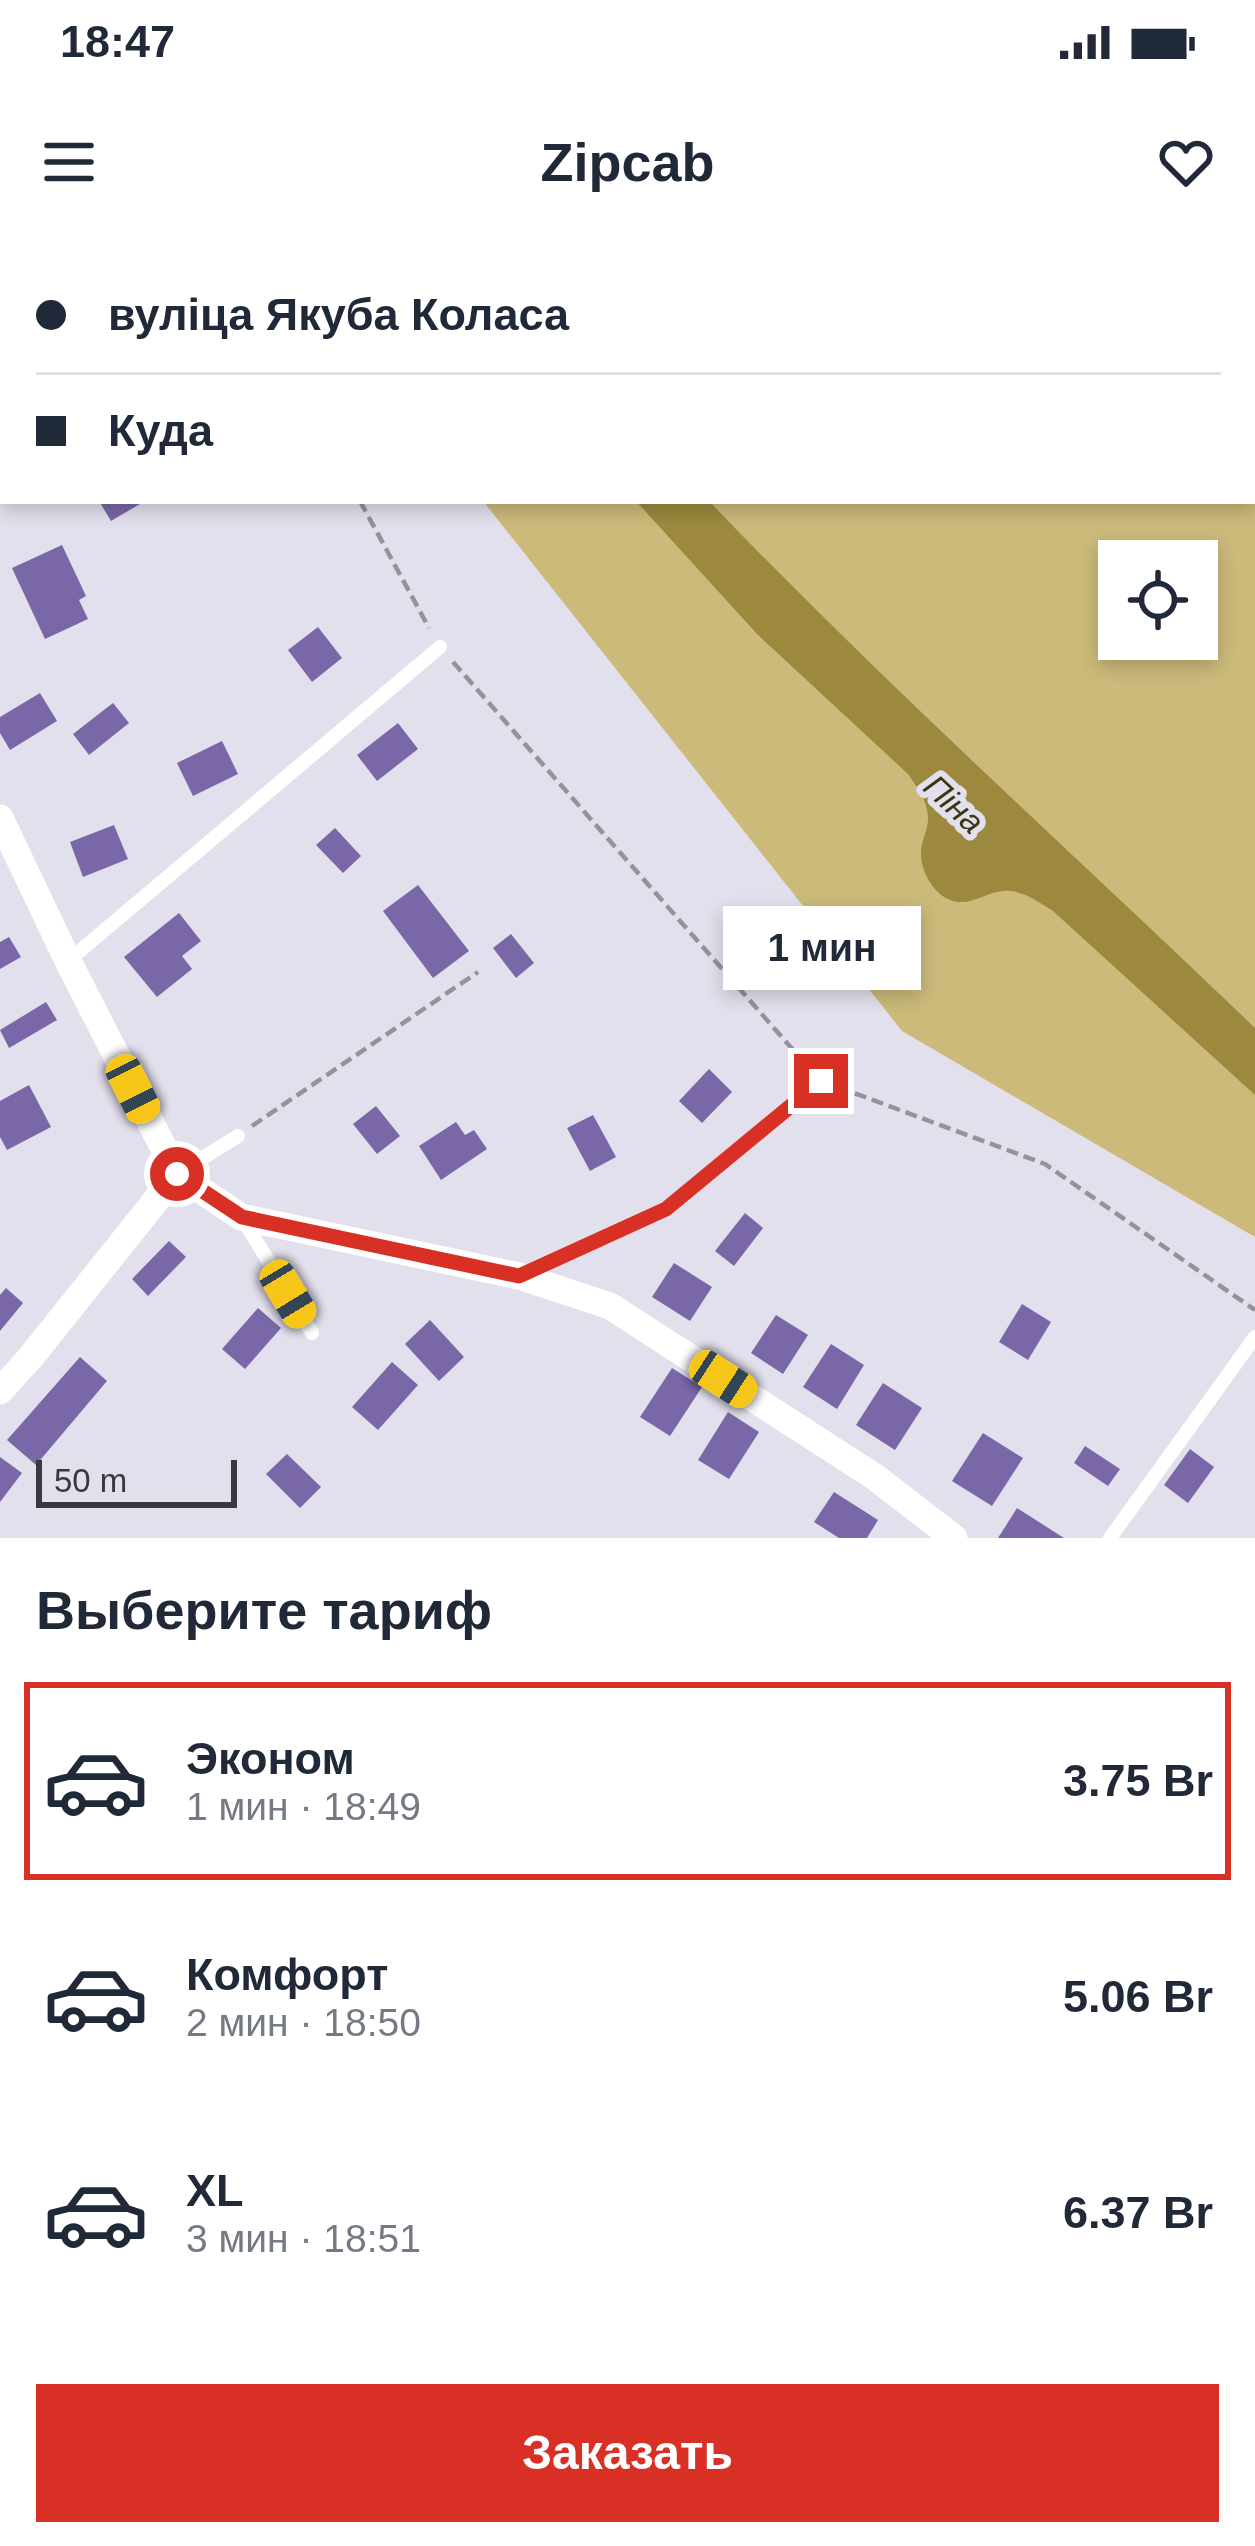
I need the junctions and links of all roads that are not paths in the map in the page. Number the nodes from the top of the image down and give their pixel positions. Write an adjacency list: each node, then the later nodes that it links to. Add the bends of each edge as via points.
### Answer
1 (440, 646): 3 (lane)
2 (0, 818): 3 (street)
3 (68, 961): 6 (street)
4 (821, 1081): 8 (lane, via 666,1209)
5 (238, 1136): 6 (lane)
6 (177, 1174): 7 (street); 11 (street)
7 (242, 1217): 8 (street); 9 (lane)
8 (519, 1276): 12 (street, via 610,1306 875,1477)
9 (312, 1333)
10 (1255, 1336): 13 (lane)
11 (0, 1391)
12 (954, 1538)
13 (1110, 1538)

